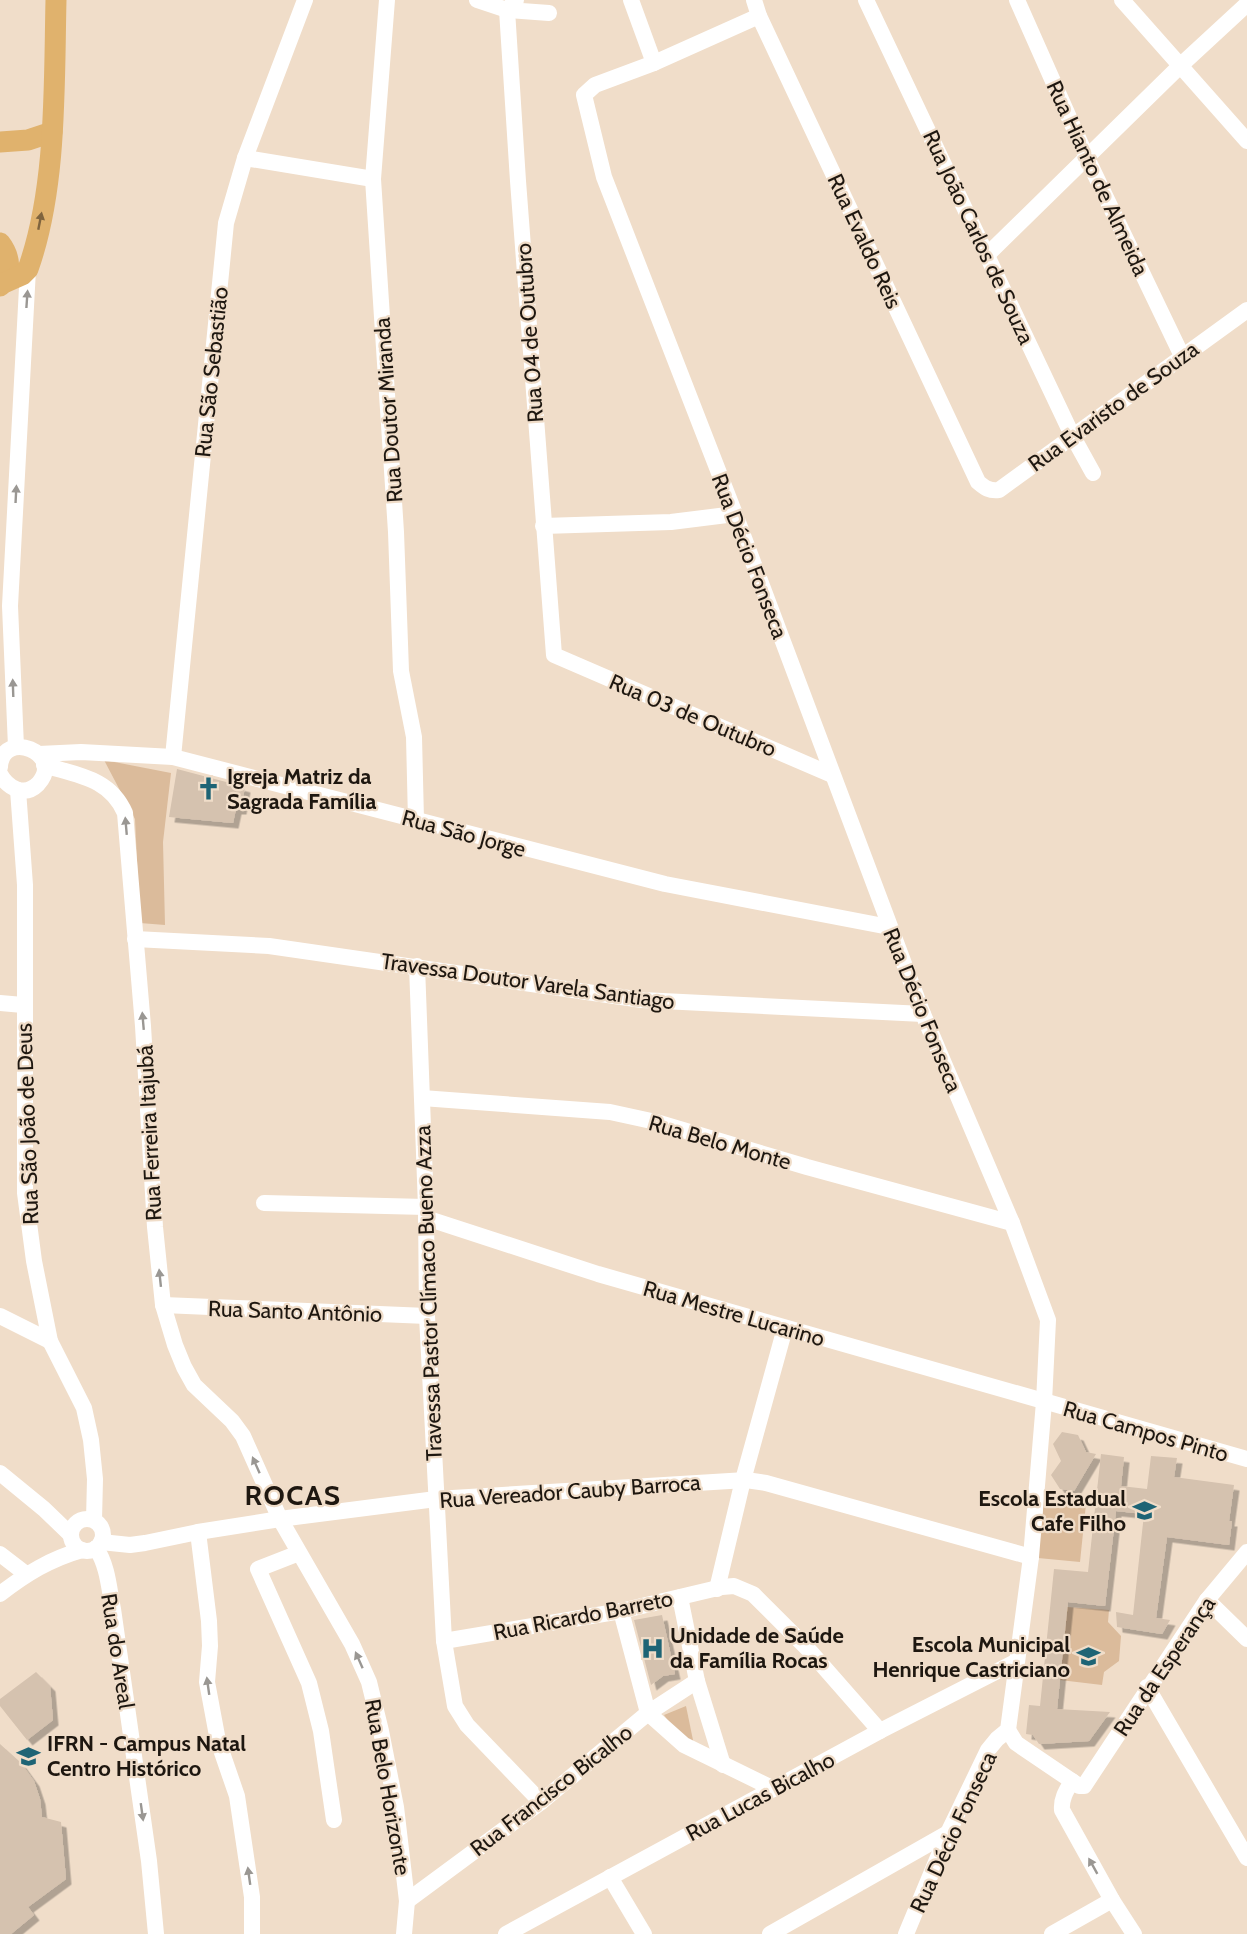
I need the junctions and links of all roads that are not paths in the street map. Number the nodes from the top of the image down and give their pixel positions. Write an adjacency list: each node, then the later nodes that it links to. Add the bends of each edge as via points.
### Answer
1 (57, 0): 16 (main road)
2 (305, 0): 19 (street, Rua São Sebastião)
3 (387, 0): 21 (street, Rua Doutor Miranda)
4 (477, 0): 12 (street)
5 (538, 0): 12 (street, via 549,13)
6 (631, 0): 14 (street)
7 (754, 0): 13 (street, Rua Evaldo Reis)
8 (866, 0): 23 (street, Rua João Carlos de Souza)
9 (1017, 0): 20 (street, Rua Hianto de Almeida)
10 (1122, 0): 15 (street)
11 (1247, 4): 15 (street)
12 (512, 5): 32 (street, Rua 04 de Outubro)
13 (759, 16): 14 (street); 30 (street, Rua Evaldo Reis)
14 (654, 63): 31 (street, Rua Décio Fonseca, via 594,85 584,95 604,177)
15 (1181, 65): 17 (street); 20 (street)
16 (52, 132): 18 (main road, via 28,140); 24 (main road, one-way to 16, via 47,186)
17 (1247, 141)
18 (0, 142)
19 (245, 158): 21 (street); 36 (street, Rua São Sebastião, via 226,223)
20 (1087, 158): 23 (street); 27 (street, Rua Hianto de Almeida)
21 (373, 179): 43 (street, Rua Doutor Miranda, via 401,671 414,737)
22 (0, 243): 25 (main road, via 9,263)
23 (987, 255): 28 (street, Rua João Carlos de Souza)
24 (28, 269): 25 (main road); 33 (street, one-way to 24)
25 (2, 285)
26 (1247, 310): 27 (street, Rua Evaristo de Souza)
27 (1182, 356): 28 (street, Rua Evaristo de Souza)
28 (1072, 435): 29 (street, Rua João Carlos de Souza); 30 (street, Rua Evaristo de Souza, via 999,490 986,489)
29 (1093, 473)
30 (978, 482)
31 (735, 514): 32 (street, via 671,522); 40 (street, Rua Décio Fonseca)
32 (543, 526): 34 (street, Rua 04 de Outubro)
33 (5, 607): 35 (street, one-way to 33)
34 (554, 655): 40 (street, Rua 03 de Outubro)
35 (16, 747): 37 (street, Rua Ferreira Itajubá, via 28,747); 38 (street, via 6,752)
36 (173, 757): 37 (street, Rua São Jorge, via 81,752); 43 (street, Rua São Jorge)
37 (41, 759): 41 (street, via 43,776 36,786); 45 (street, Rua Ferreira Itajubá, one-way to 37, via 125,818 120,802 104,785)
38 (0, 767)
39 (0, 774): 41 (street)
40 (832, 775): 44 (street, Rua Décio Fonseca)
41 (16, 790): 42 (street); 48 (street, Rua São João de Deus, via 25,885)
42 (0, 800)
43 (416, 820): 44 (street, Rua São Jorge, via 664,884)
44 (889, 927): 49 (street, Rua Décio Fonseca)
45 (135, 939): 46 (street, Travessa Doutor Varela Santiago, via 269,946); 54 (street, Rua Ferreira Itajubá, one-way to 45, via 154,1227)
46 (417, 966): 49 (street, Travessa Doutor Varela Santiago, via 642,1000); 50 (street, Travessa Pastor Clímaco Bueno Azza)
47 (0, 1003): 48 (street)
48 (24, 1005): 58 (street, Rua São João de Deus, via 25,1193)
49 (922, 1014): 53 (street, Rua Décio Fonseca)
50 (422, 1098): 52 (street, Travessa Pastor Clímaco Bueno Azza); 53 (street, Rua Belo Monte, via 610,1112)
51 (264, 1203): 52 (street, Rua Mestre Lucarino)
52 (426, 1212): 56 (street, Travessa Pastor Clímaco Bueno Azza); 57 (street, Rua Mestre Lucarino, via 598,1274)
53 (1012, 1223): 59 (street, Rua Décio Fonseca, via 1048,1320)
54 (163, 1305): 56 (street, Rua Santo Antônio); 64 (street, Rua Ferreira Itajubá, one-way to 54, via 243,1436 194,1385 184,1367)
55 (0, 1316): 58 (street)
56 (427, 1316): 63 (street, Travessa Pastor Clímaco Bueno Azza)
57 (785, 1328): 59 (street, Rua Mestre Lucarino); 62 (street)
58 (50, 1341): 66 (street, Rua São João de Deus, via 84,1408 91,1440 95,1479)
59 (1044, 1402): 60 (street, Rua Campos Pinto); 70 (street, Rua Décio Fonseca)
60 (1247, 1459)
61 (0, 1473): 66 (street)
62 (743, 1480): 63 (street, Rua Vereador Cauby Barroca); 70 (street, Rua Vereador Cauby Barroca); 72 (street)
63 (436, 1499): 64 (street, Rua Vereador Cauby Barroca); 78 (street, Travessa Pastor Clímaco Bueno Azza)
64 (279, 1519): 65 (street, Rua Vereador Cauby Barroca); 67 (street, Rua Belo Horizonte)
65 (198, 1532): 66 (street, Rua Vereador Cauby Barroca, via 137,1544); 96 (street, one-way to 65, via 252,1897 237,1796 218,1741 207,1682 210,1646)
66 (85, 1537): 71 (street, via 62,1556); 95 (street, Rua do Areal, one-way to 95, via 103,1560 113,1609)
67 (299, 1552): 89 (street, via 258,1569 309,1683 321,1731); 94 (street, Rua Belo Horizonte, one-way to 67, via 396,1808 369,1682 352,1644)
68 (1247, 1552): 75 (street, Rua da Esperança)
69 (0, 1554): 71 (street)
70 (1031, 1557): 79 (street, Rua Décio Fonseca)
71 (32, 1570): 73 (street)
72 (720, 1588): 74 (street, Rua Ricardo Barreto); 84 (street, via 734,1586 753,1594)
73 (0, 1594)
74 (680, 1597): 76 (street, Rua Ricardo Barreto); 80 (street)
75 (1207, 1600): 77 (street); 81 (street, Rua da Esperança)
76 (621, 1611): 78 (street, Rua Ricardo Barreto); 82 (street)
77 (1247, 1639)
78 (444, 1641): 88 (street, Travessa Pastor Clímaco Bueno Azza, via 455,1706 467,1725)
79 (1017, 1661): 83 (street, Rua Décio Fonseca); 84 (street, Rua Lucas Bicalho)
80 (697, 1681): 82 (street, Rua Francisco Bicalho); 85 (street)
81 (1147, 1687): 86 (street, Rua da Esperança); 91 (street)
82 (648, 1713): 85 (street, via 684,1745); 88 (street, Rua Francisco Bicalho)
83 (1008, 1730): 86 (street, via 1016,1743); 90 (street, Rua Décio Fonseca, via 988,1750)
84 (880, 1731): 87 (street, Rua Lucas Bicalho)
85 (723, 1765): 87 (street)
86 (1079, 1783): 93 (street, Rua da Esperança, one-way to 86, via 1062,1810 1064,1794)
87 (774, 1789): 92 (street, Rua Lucas Bicalho)
88 (541, 1802): 94 (street, Rua Francisco Bicalho)
89 (334, 1820)
90 (948, 1833): 100 (street); 101 (street, Rua Décio Fonseca)
91 (1247, 1858)
92 (610, 1877): 98 (street, Rua Lucas Bicalho); 99 (street)
93 (1112, 1900): 102 (street); 103 (street, Rua da Esperança)
94 (407, 1901): 97 (street, Rua Belo Horizonte)
95 (156, 1934)
96 (252, 1934)
97 (404, 1934)
98 (506, 1934)
99 (644, 1934)
100 (770, 1934)
101 (906, 1934)
102 (1052, 1934)
103 (1134, 1934)

